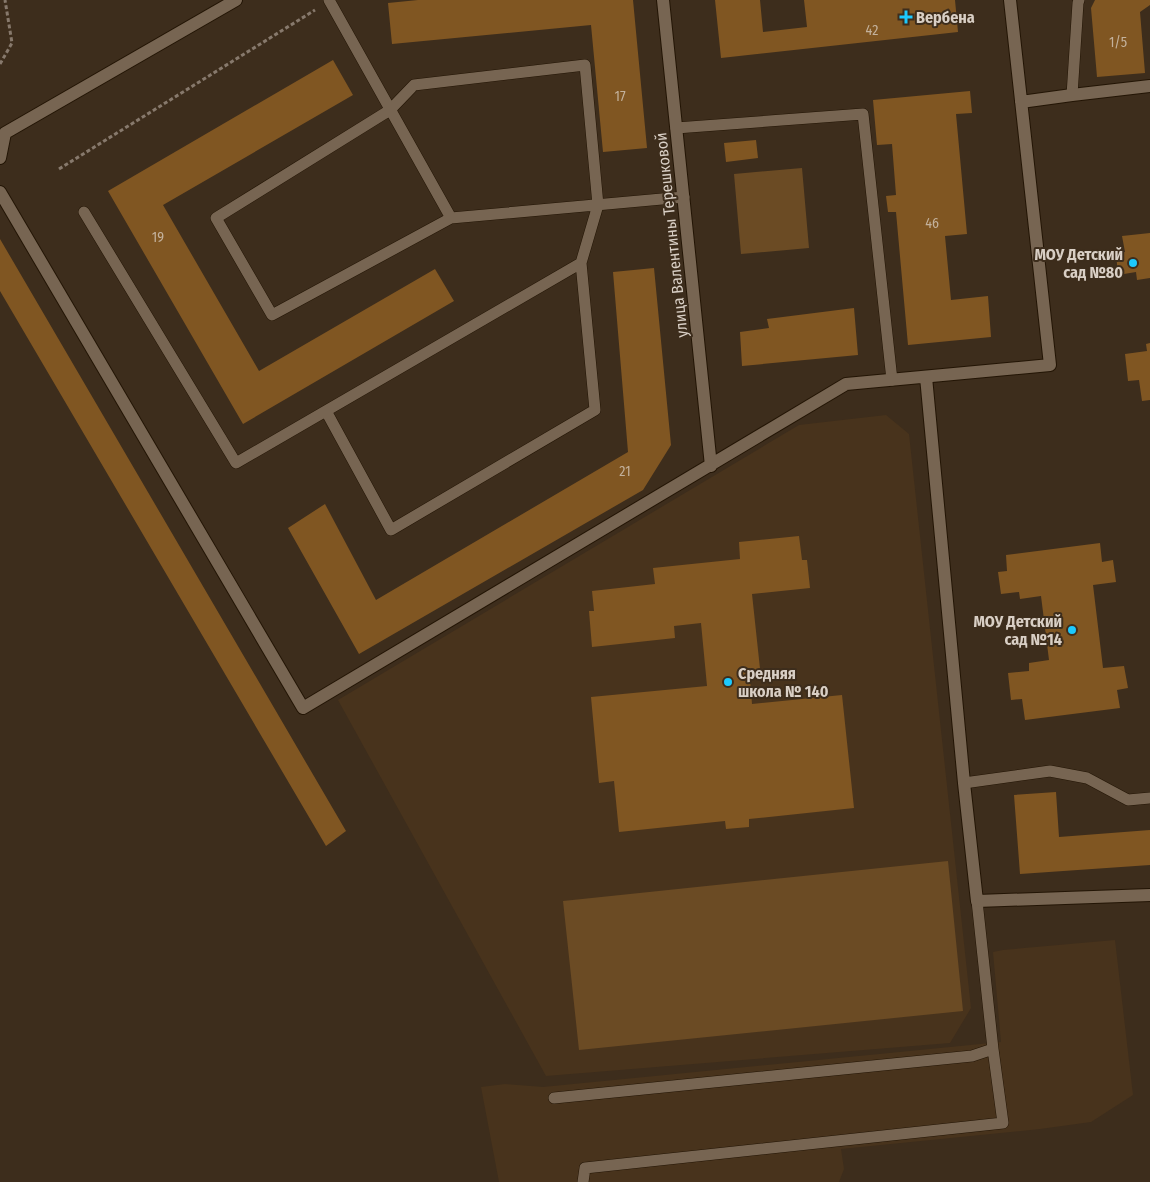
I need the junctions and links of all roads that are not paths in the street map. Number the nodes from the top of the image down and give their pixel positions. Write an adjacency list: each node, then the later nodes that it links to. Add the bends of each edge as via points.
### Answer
1 (236, 0): 11 (street, via 5,133)
2 (329, 0): 9 (lane)
3 (663, 0): 10 (street, улица Валентины Терешковой)
4 (1010, 0): 8 (street)
5 (1079, 0): 7 (lane)
6 (1150, 86): 7 (street)
7 (1072, 95): 8 (street)
8 (1022, 102): 18 (street, via 1050,365)
9 (390, 110): 14 (lane, via 414,85 585,65); 16 (lane); 16 (lane, via 216,218 272,315)
10 (676, 128): 13 (street, улица Валентины Терешковой); 19 (lane, via 863,114)
11 (0, 158)
12 (0, 192): 21 (street, via 303,708)
13 (684, 197): 14 (lane); 21 (street, улица Валентины Терешковой)
14 (598, 205): 16 (lane); 17 (lane)
15 (84, 212): 20 (lane, via 236,463)
16 (450, 218)
17 (581, 263): 20 (lane); 20 (lane, via 595,410 391,530)
18 (926, 377): 19 (street); 22 (street)
19 (892, 380): 21 (street, via 846,384)
20 (326, 411)
21 (711, 466)
22 (964, 783): 23 (lane, via 1050,771 1087,778 1128,800); 25 (street)
23 (1150, 798)
24 (1150, 895): 25 (street)
25 (977, 901): 26 (lane)
26 (993, 1049): 27 (lane, via 972,1056); 28 (lane, via 1003,1123 585,1168)
27 (554, 1098)
28 (583, 1182)

